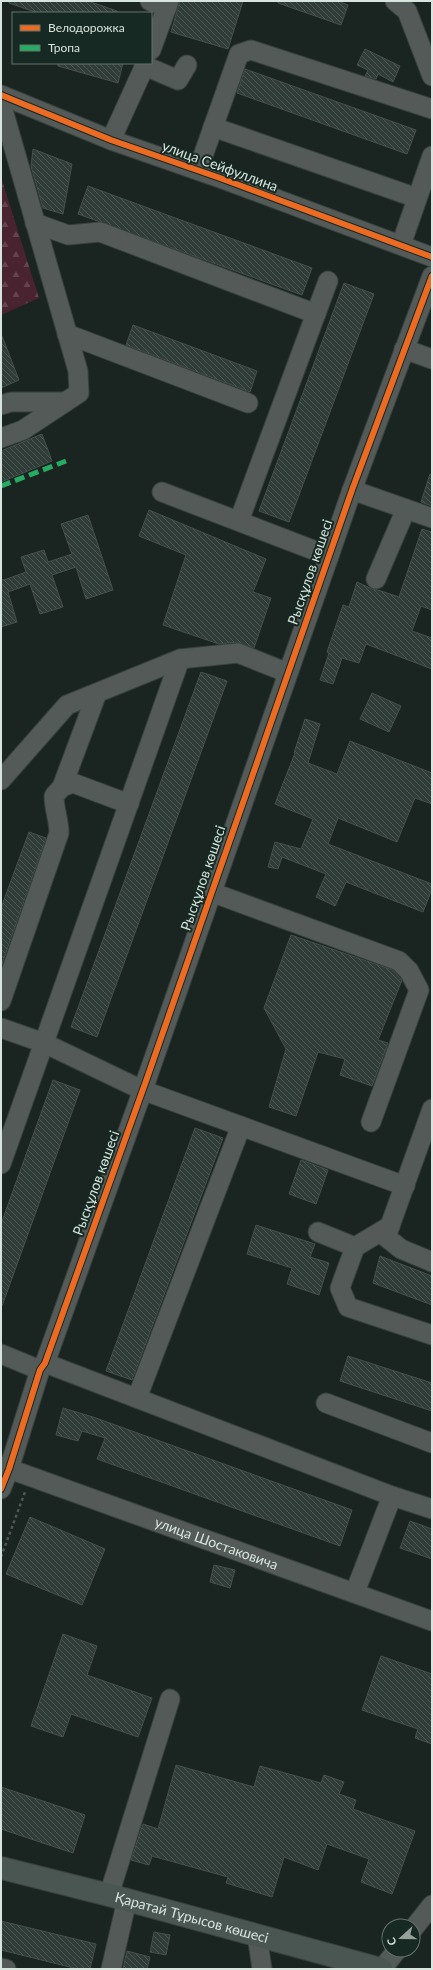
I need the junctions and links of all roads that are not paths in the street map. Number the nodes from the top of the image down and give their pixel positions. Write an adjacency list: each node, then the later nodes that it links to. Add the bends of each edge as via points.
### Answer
1 (394, 1): 7 (street, via 407,11)
2 (162, 3): 3 (street)
3 (152, 41)
4 (152, 63): 6 (street, via 178,80)
5 (145, 64): 12 (street)
6 (187, 65)
7 (432, 76)
8 (1, 95): 12 (street, улица Сейфуллина)
9 (1, 103): 16 (street)
10 (432, 109): 11 (street, via 251,50 239,54)
11 (213, 127): 14 (street); 15 (street)
12 (111, 140): 14 (street, улица Сейфуллина)
13 (432, 156): 15 (street)
14 (198, 170): 17 (street, улица Сейфуллина)
15 (417, 198): 17 (street)
16 (36, 223): 21 (street, via 68,236 100,232); 22 (street)
17 (401, 245): 18 (street, улица Сейфуллина)
18 (432, 257)
19 (432, 276): 23 (street, Рысқұлов көшесі)
20 (328, 281): 21 (street)
21 (316, 314): 33 (street)
22 (67, 334): 25 (street, via 78,371 79,393); 26 (street)
23 (404, 349): 24 (street); 29 (street, Рысқұлов көшесі)
24 (432, 359)
25 (65, 402): 27 (street, via 11,402); 28 (street, via 23,430)
26 (248, 403)
27 (1, 406)
28 (1, 438)
29 (352, 490): 31 (street); 34 (street, Рысқұлов көшесі)
30 (162, 492): 33 (street)
31 (406, 509): 32 (street); 35 (street)
32 (432, 518)
33 (239, 521): 34 (street)
34 (329, 556): 37 (street, Рысқұлов көшесі)
35 (376, 579)
36 (180, 660): 37 (street, via 238,653); 38 (street); 41 (street)
37 (288, 673): 42 (street, Рысқұлов көшесі)
38 (97, 693): 39 (street, via 67,705); 40 (street)
39 (1, 780)
40 (62, 787): 41 (street, via 73,783); 43 (street, via 54,796 59,822 58,833)
41 (129, 804): 45 (street)
42 (211, 892): 46 (street, Рысқұлов көшесі); 48 (street, via 399,961 409,971 419,990)
43 (1, 1001)
44 (1, 1028): 45 (street)
45 (44, 1043): 46 (street); 50 (street)
46 (142, 1090): 49 (street); 58 (street, Рысқұлов көшесі)
47 (432, 1108): 51 (street)
48 (371, 1122)
49 (241, 1126): 51 (street); 59 (street)
50 (1, 1164)
51 (405, 1186): 52 (street)
52 (390, 1226): 54 (street); 55 (street, via 386,1237 402,1249)
53 (318, 1232): 54 (street)
54 (355, 1247): 56 (street, via 340,1288 348,1307)
55 (432, 1262)
56 (432, 1335)
57 (1, 1354): 58 (street)
58 (42, 1366): 59 (street); 62 (street, Рысқұлов көшесі)
59 (137, 1398): 64 (street)
60 (326, 1403): 61 (street)
61 (432, 1443)
62 (5, 1467): 63 (street, Рысқұлов көшесі); 66 (street, улица Шостаковича)
63 (1, 1489)
64 (392, 1496): 65 (street); 66 (street)
65 (432, 1509)
66 (355, 1592): 67 (street, улица Шостаковича)
67 (432, 1621)
68 (170, 1699): 70 (street)
69 (1, 1868): 70 (main road, Қаратай Тұрысов көшесі)
70 (118, 1897): 73 (main road, Қаратай Тұрысов көшесі); 77 (street)
71 (432, 1905): 72 (street)
72 (421, 1919)
73 (257, 1935): 78 (street); 79 (main road, Қаратай Тұрысов көшесі)
74 (391, 1958): 79 (street)
75 (1, 1968): 76 (street)
76 (6, 1969)
77 (111, 1969)
78 (262, 1969)
79 (382, 1969)

